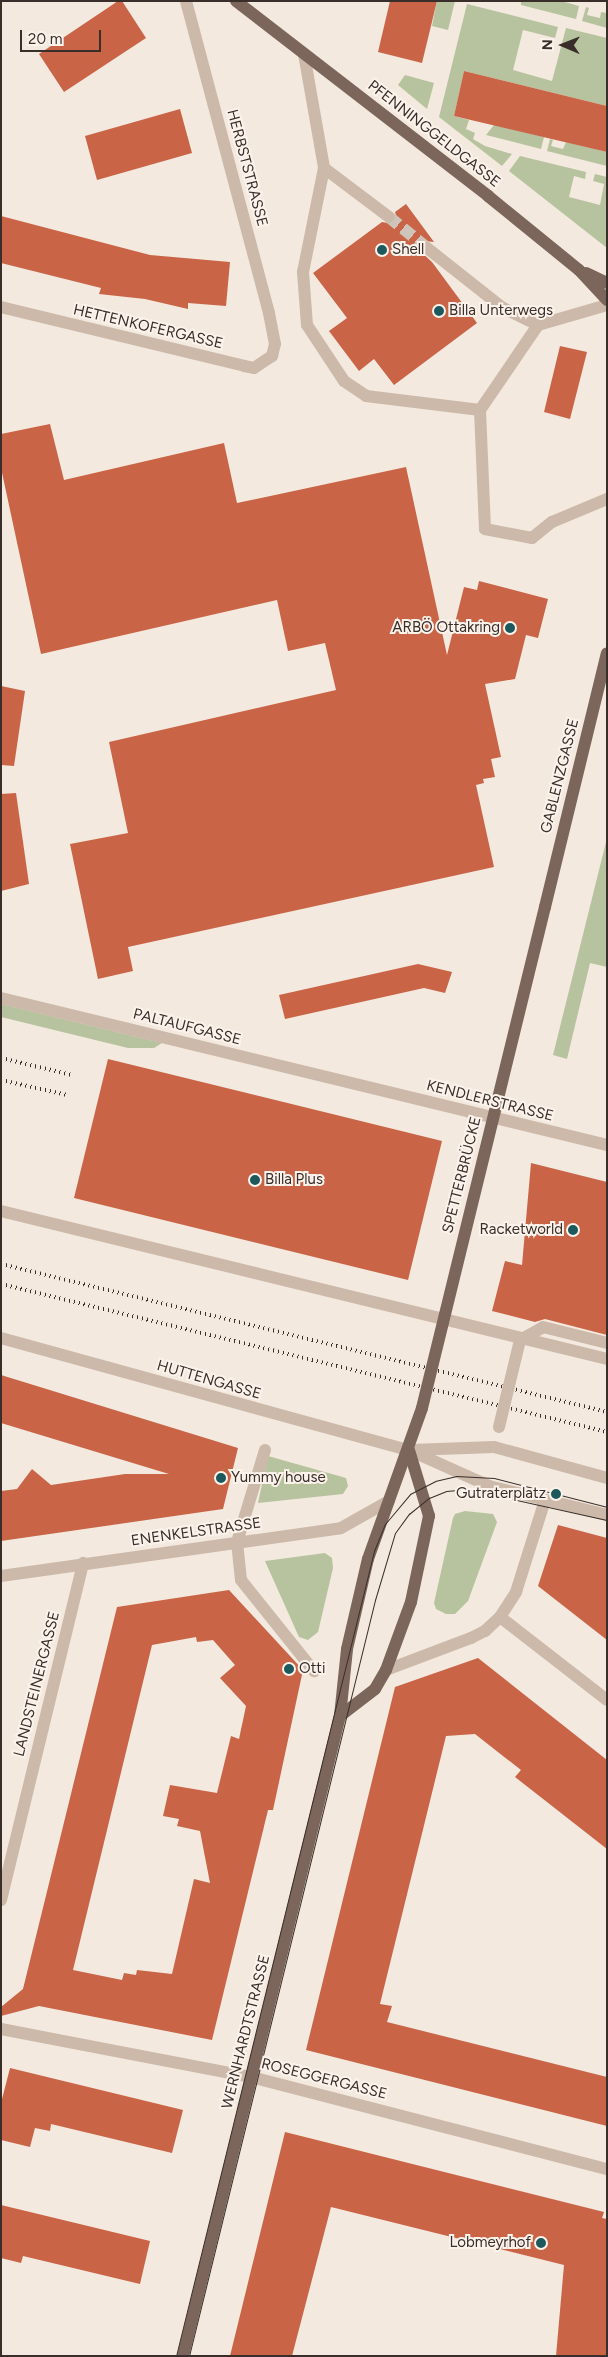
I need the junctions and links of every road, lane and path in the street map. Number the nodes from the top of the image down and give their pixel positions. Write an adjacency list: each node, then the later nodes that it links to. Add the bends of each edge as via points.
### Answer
1 (186, 1): 13 (street, HERBSTSTRASSE)
2 (236, 1): 3 (main road, PFENNINGGELDGASSE)
3 (304, 54): 4 (street); 7 (main road, PFENNINGGELDGASSE)
4 (324, 168): 5 (street); 14 (street, via 303,272 306,325 344,381 366,396)
5 (389, 217)
6 (427, 248): 12 (street, via 502,308)
7 (579, 270): 8 (main road); 9 (main road, PFENNINGGELDGASSE)
8 (607, 283)
9 (607, 300)
10 (607, 305): 12 (street)
11 (1, 307): 13 (street, HETTENKOFERGASSE, via 173,352 254,368 272,356)
12 (538, 326): 14 (street)
13 (275, 344)
14 (480, 410): 15 (street, via 486,529 532,538 552,522)
15 (607, 499)
16 (607, 653): 17 (main road, GABLENZGASSE)
17 (545, 907): 27 (main road, SPETTERBRÜCKE, bridge)
18 (1, 998): 19 (street, PALTAUFGASSE)
19 (365, 1087): 20 (street, KENDLERSTRASSE)
20 (607, 1145)
21 (1, 1211): 24 (street)
22 (1, 1338): 27 (street, HUTTENGASSE)
23 (607, 1343): 25 (street, bridge, via 543,1328 520,1340)
24 (607, 1359)
25 (494, 1447): 27 (street, HUTTENGASSE); 28 (street, HUTTENGASSE)
26 (265, 1450): 32 (street)
27 (409, 1450): 29 (street, HUTTENGASSE, via 489,1486); 30 (main road, WERNHARDTSTRASSE); 36 (main road, via 429,1516 411,1602)
28 (607, 1478)
29 (545, 1500): 31 (street, HUTTENGASSE); 35 (street, via 516,1592)
30 (389, 1501): 32 (street, ENENKELSTRASSE, via 341,1528); 39 (main road, WERNHARDTSTRASSE, via 359,1592 346,1649)
31 (607, 1515)
32 (237, 1542): 33 (street, ENENKELSTRASSE); 37 (street, via 240,1580)
33 (83, 1563): 34 (street, ENENKELSTRASSE); 40 (street, LANDSTEINERGASSE)
34 (1, 1576)
35 (500, 1617): 36 (street, via 485,1631 471,1638); 38 (street)
36 (386, 1670): 39 (main road, via 375,1689)
37 (314, 1671)
38 (607, 1700)
39 (340, 1716): 42 (main road, WERNHARDTSTRASSE)
40 (1, 1900)
41 (1, 2029): 42 (street, ROSEGGERGASSE)
42 (251, 2077): 43 (street, ROSEGGERGASSE); 44 (main road, WERNHARDTSTRASSE)
43 (607, 2169)
44 (183, 2356)

